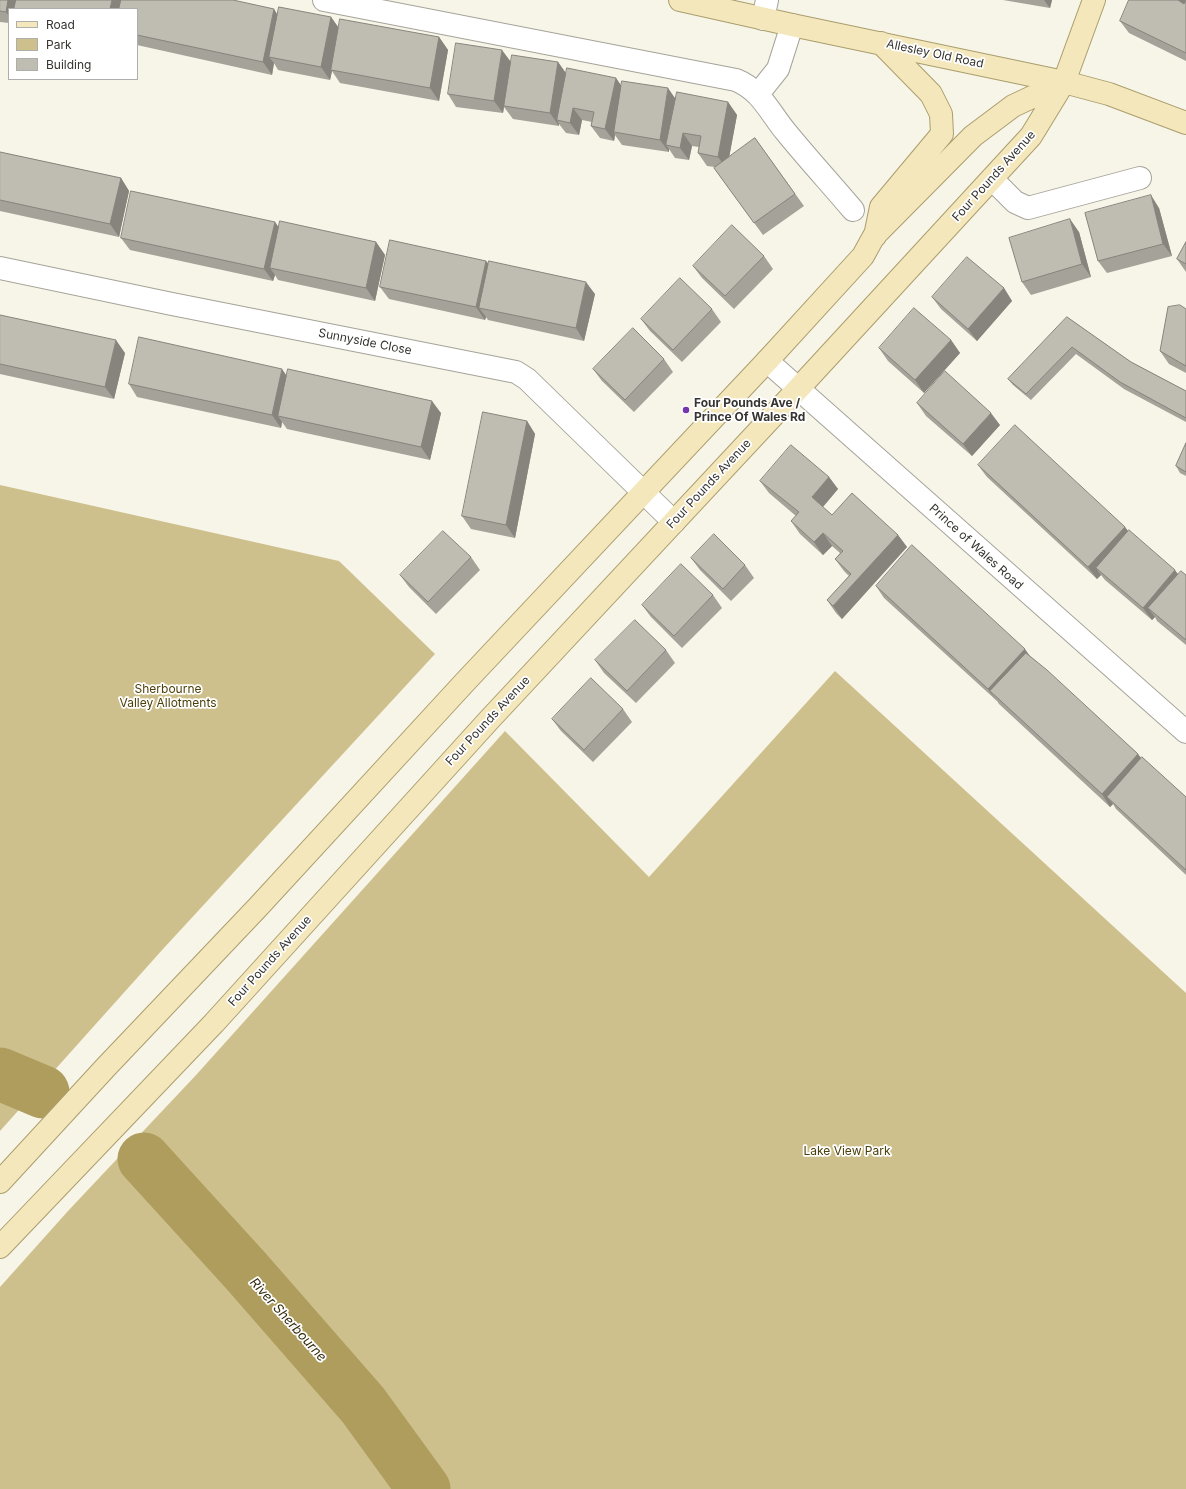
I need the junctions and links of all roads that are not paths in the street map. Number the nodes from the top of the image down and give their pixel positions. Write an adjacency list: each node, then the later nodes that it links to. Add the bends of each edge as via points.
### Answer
1 (324, 0): 8 (street, via 736,80)
2 (680, 0): 4 (main road, Allesley Old Road)
3 (1094, 0): 7 (main road, Four Pounds Avenue)
4 (765, 9): 5 (main road, Allesley Old Road)
5 (792, 25): 6 (main road, Allesley Old Road); 8 (street, via 778,70)
6 (881, 43): 7 (main road, Allesley Old Road); 13 (main road, via 930,94 941,114 942,134 881,207)
7 (1064, 82): 9 (main road, Allesley Old Road, via 1123,99); 11 (main road, Four Pounds Avenue, via 1031,136); 13 (main road, via 1013,106 973,136)
8 (758, 94): 12 (street, via 786,132)
9 (1186, 123)
10 (1140, 178): 11 (street, via 1028,208 1015,202)
11 (992, 179): 16 (main road, Four Pounds Avenue)
12 (853, 210)
13 (874, 236): 15 (main road, via 863,256)
14 (0, 268): 17 (street, Sunnyside Close, via 516,372 527,379)
15 (767, 361): 16 (street, Prince of Wales Road); 17 (main road)
16 (798, 389): 18 (main road, Four Pounds Avenue); 19 (street, Prince of Wales Road)
17 (643, 493): 18 (street, Sunnyside Close); 20 (main road)
18 (674, 522): 21 (main road, Four Pounds Avenue, via 489,720 214,1023)
19 (1186, 732)
20 (0, 1182)
21 (0, 1247)

